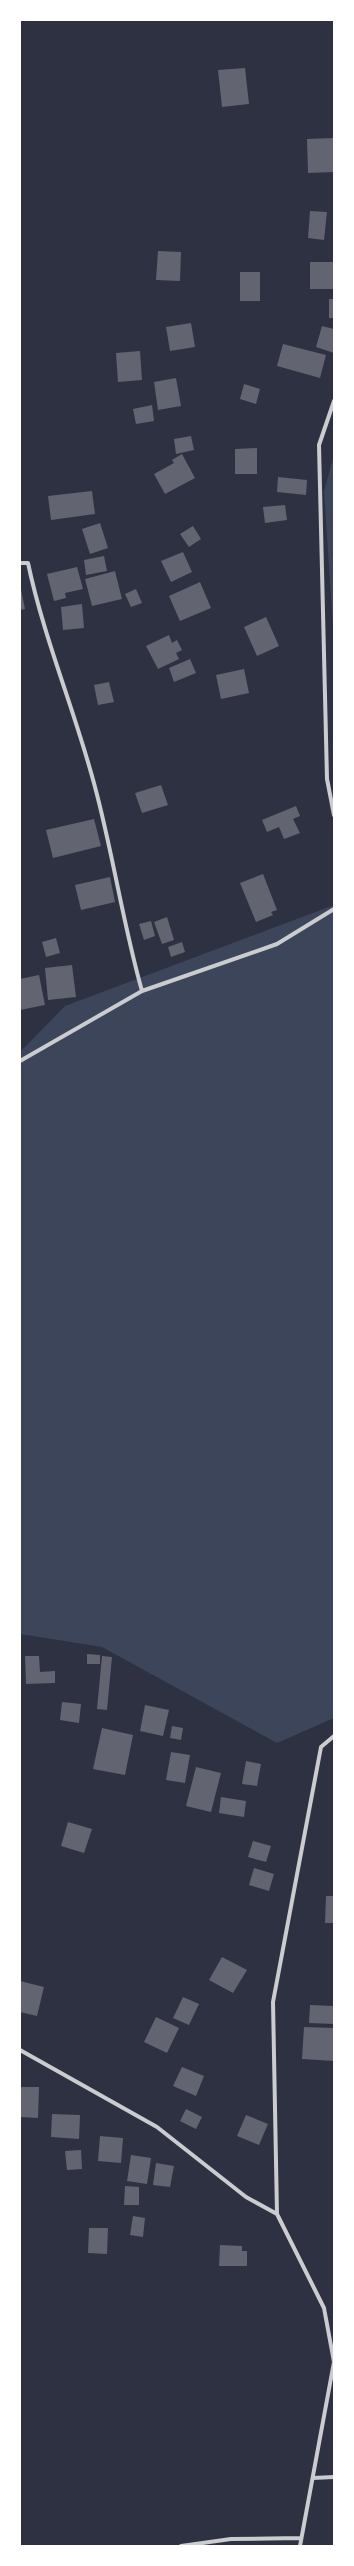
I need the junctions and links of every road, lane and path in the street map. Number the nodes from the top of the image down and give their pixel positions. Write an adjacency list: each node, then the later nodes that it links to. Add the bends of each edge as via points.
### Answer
1 (334, 401): 3 (street, via 319,445 327,779)
2 (20, 563): 5 (street, via 28,563 39,612 56,657 95,787 130,948)
3 (334, 815)
4 (334, 909): 5 (street, via 277,944)
5 (142, 991): 6 (street)
6 (20, 1061)
7 (334, 1736): 9 (street, via 321,1746 273,2002)
8 (20, 2050): 9 (street, via 157,2127 246,2197)
9 (277, 2214): 11 (street, via 324,2308 334,2362)
10 (334, 2477): 11 (street)
11 (313, 2478): 12 (street)
12 (300, 2538): 13 (street, via 231,2539); 14 (street)
13 (181, 2546)
14 (300, 2546)

